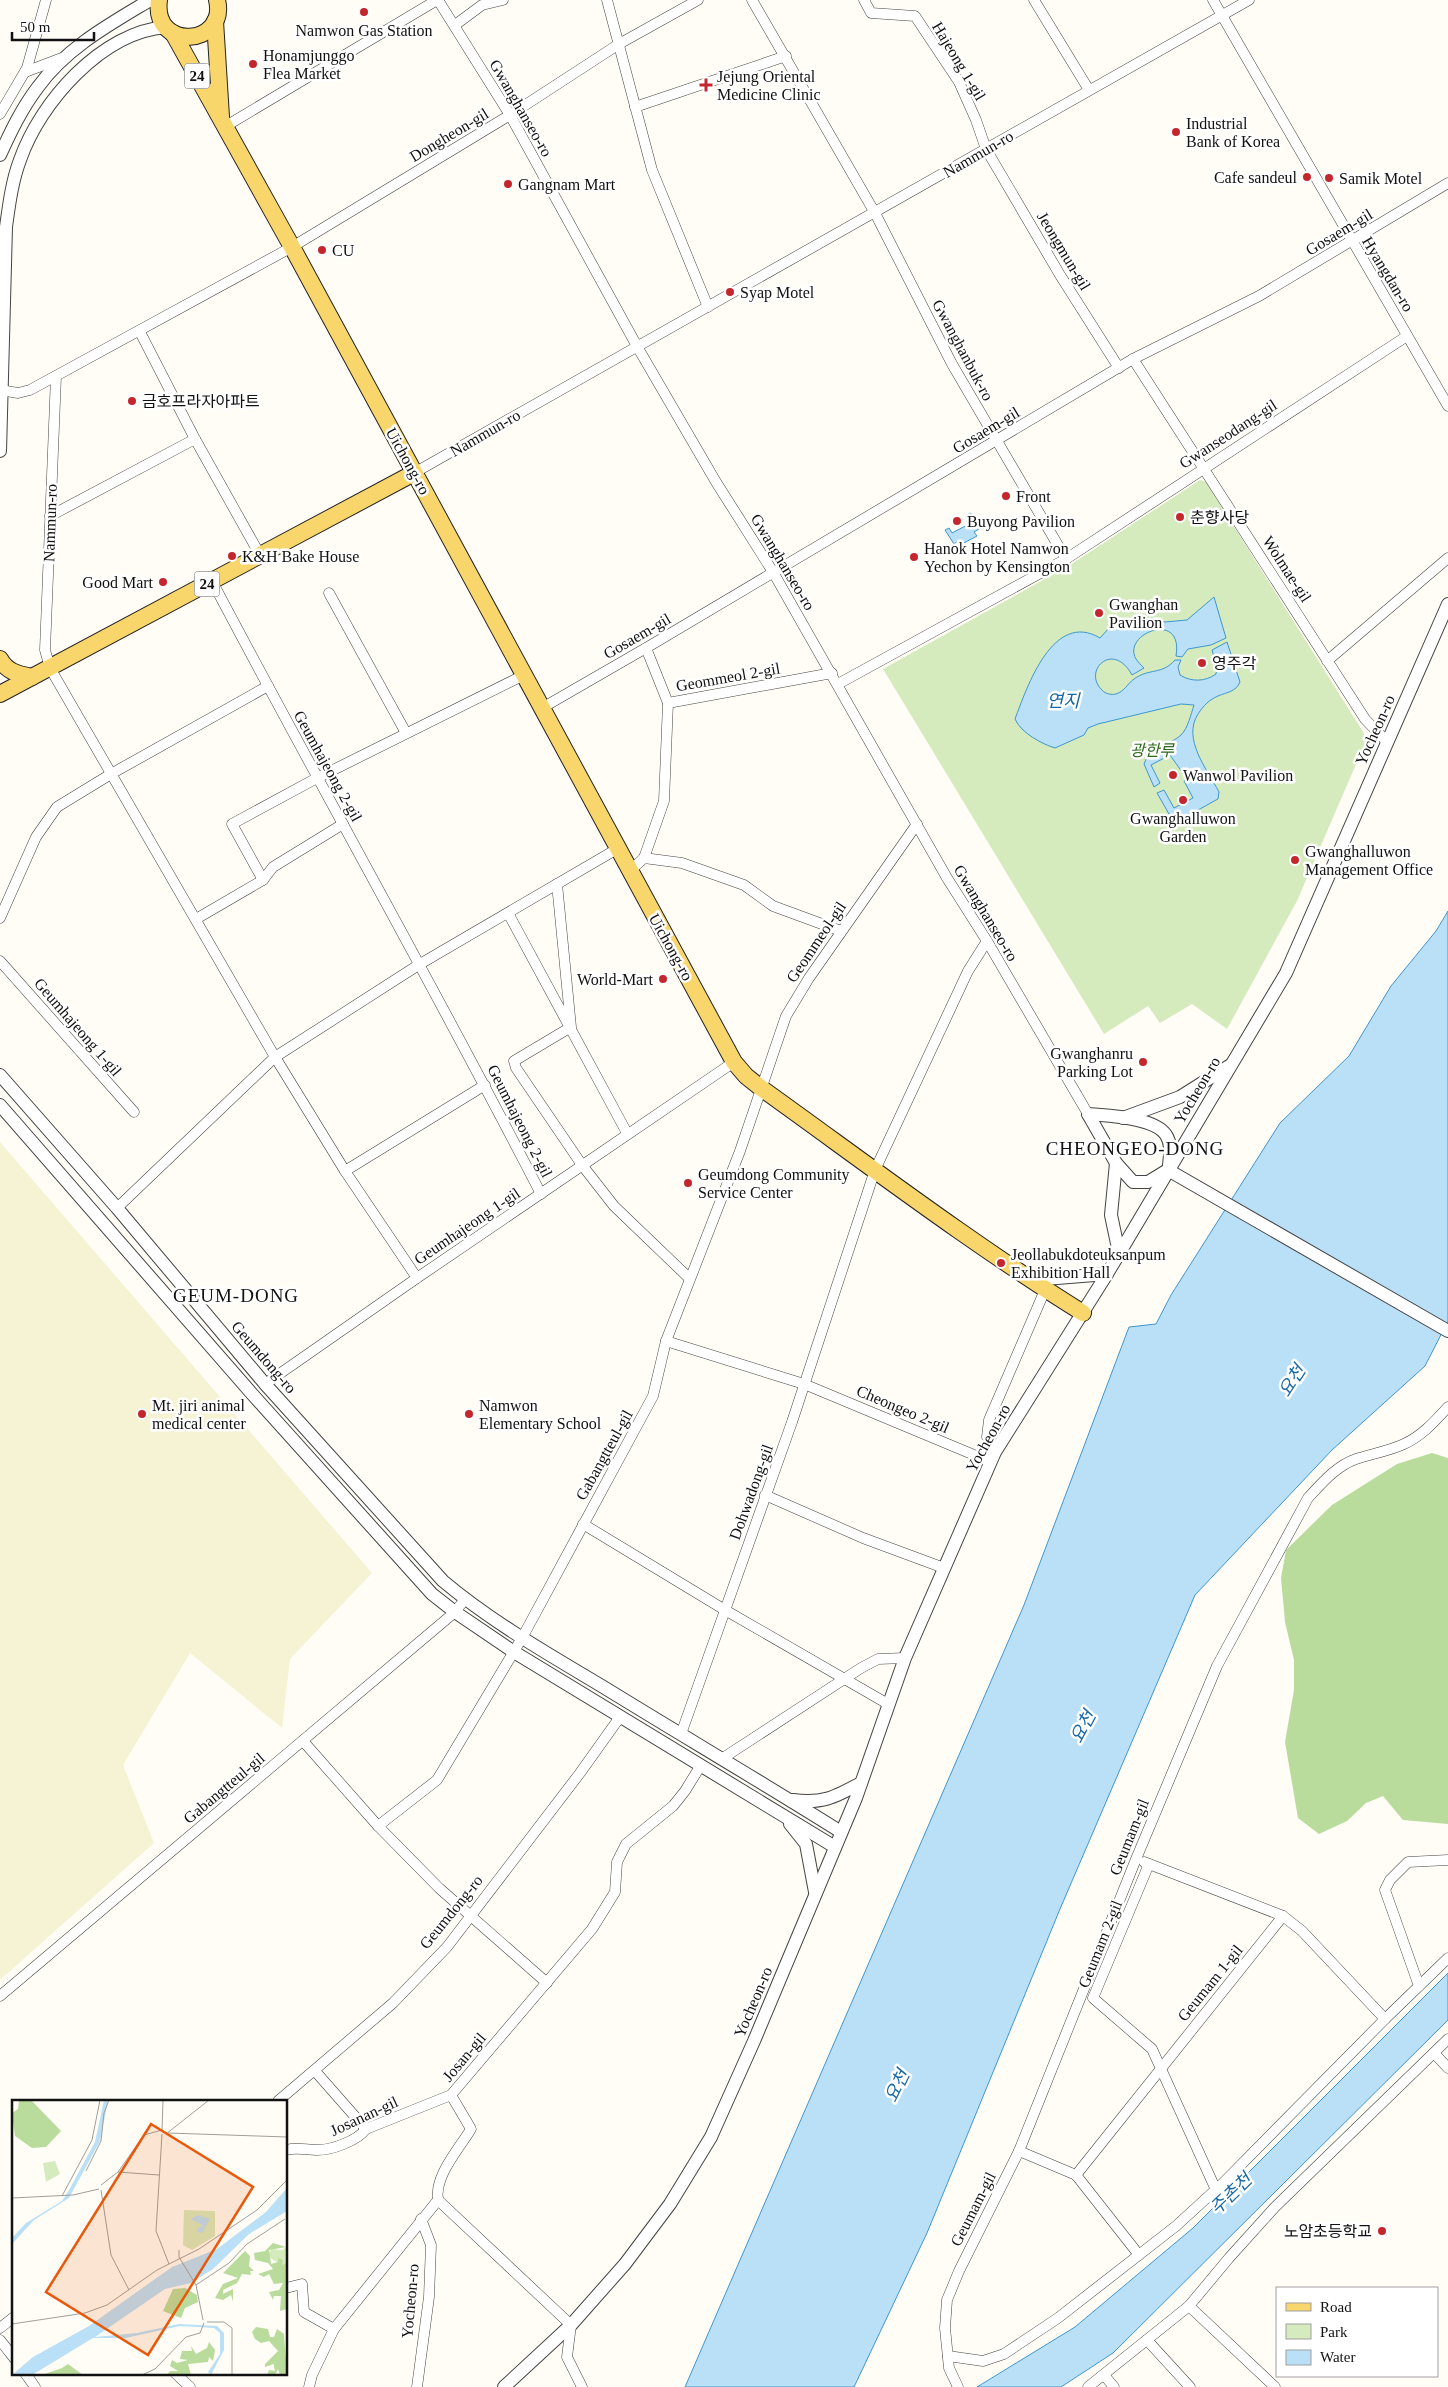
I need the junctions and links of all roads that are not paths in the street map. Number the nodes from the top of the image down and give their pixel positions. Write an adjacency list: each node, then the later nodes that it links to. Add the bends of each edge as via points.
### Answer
1 (46, 0): 24 (street)
2 (131, 0): 15 (street)
3 (438, 0): 17 (street, Gwanghanseo-ro); 29 (street)
4 (503, 0): 17 (street, via 482,5)
5 (607, 0): 19 (street)
6 (698, 0): 19 (street, Dongheon-gil)
7 (752, 0): 21 (street, Gwanghanbuk-ro)
8 (864, 0): 30 (street, Hajeong 1-gil, via 871,13 915,16 959,82)
9 (1034, 0): 25 (street)
10 (1213, 0): 14 (street, Hyangdan-ro)
11 (1249, 0): 14 (street, Nammun-ro)
12 (218, 1): 16 (main road, 24)
13 (155, 2): 15 (street); 18 (main road, 24)
14 (1222, 15): 25 (street, Nammun-ro); 34 (street, Hyangdan-ro)
15 (122, 16): 20 (street)
16 (215, 21): 18 (main road, via 209,29 192,37); 29 (main road, 24)
17 (454, 26): 28 (street, Gwanghanseo-ro)
18 (169, 30): 23 (street, via 151,28 133,34); 29 (main road, Uichong-ro / 24)
19 (620, 44): 26 (street); 28 (street, Dongheon-gil)
20 (79, 46): 22 (street); 23 (street)
21 (786, 56): 26 (street); 33 (street, Gwanghanbuk-ro)
22 (66, 57): 24 (street); 31 (street, via 38,86)
23 (91, 62): 43 (street, via 54,98 34,130 15,176 6,227)
24 (25, 72): 27 (street)
25 (1089, 90): 30 (street, Nammun-ro)
26 (635, 107): 36 (street, via 652,170)
27 (0, 114)
28 (510, 115): 35 (street, Dongheon-gil); 39 (street, Gwanghanseo-ro)
29 (224, 123): 35 (main road, Uichong-ro / 24)
30 (986, 149): 33 (street, Nammun-ro); 41 (street, Jeongmun-gil)
31 (0, 154)
32 (1448, 183): 34 (street, Gosaem-gil)
33 (875, 213): 36 (street, Nammun-ro); 46 (street, Gwanghanbuk-ro, via 952,364)
34 (1352, 242): 38 (street, Hyangdan-ro); 40 (street, Gosaem-gil, via 1258,296)
35 (292, 247): 37 (street); 49 (main road, Uichong-ro / 24)
36 (708, 306): 39 (street, Nammun-ro)
37 (140, 332): 42 (street); 45 (street)
38 (1407, 336): 44 (street, Hyangdan-ro); 48 (street, Gwanseodang-gil)
39 (638, 348): 49 (street, Nammun-ro); 54 (street, Gwanghanseo-ro)
40 (1133, 359): 41 (street, Gosaem-gil); 48 (street, Wolmae-gil)
41 (1119, 368): 46 (street, Gosaem-gil)
42 (56, 376): 43 (street, via 30,390 18,393); 50 (street, Nammun-ro)
43 (1, 390): 47 (street)
44 (1448, 406)
45 (196, 439): 50 (street); 51 (street)
46 (997, 441): 53 (street, Gwanghanbuk-ro); 54 (street, Gosaem-gil)
47 (0, 451)
48 (1204, 467): 53 (street, Gwanseodang-gil); 60 (street, Wolmae-gil)
49 (414, 473): 51 (main road, Nammun-ro / 24); 63 (main road, Uichong-ro)
50 (50, 516): 61 (street, Nammun-ro, via 45,650)
51 (260, 555): 55 (main road, Nammun-ro / 24)
52 (1448, 558): 60 (street)
53 (1066, 559): 65 (street)
54 (773, 572): 58 (street, Gosaem-gil); 62 (street, Gwanghanseo-ro)
55 (212, 581): 61 (main road, Nammun-ro / 24); 66 (street, Geumhajeong 2-gil)
56 (329, 593): 70 (street)
57 (1448, 604): 71 (street, Yocheon-ro)
58 (646, 648): 68 (street); 69 (street, Gosaem-gil)
59 (0, 659): 64 (main road, via 16,674)
60 (1327, 661): 71 (street, Wolmae-gil, via 1364,719)
61 (50, 668): 64 (main road, Nammun-ro / 24); 72 (street, Geumhajeong 1-gil)
62 (832, 673): 65 (street, Gwanghanseo-ro); 68 (street, Geommeol 2-gil)
63 (524, 675): 69 (main road, Uichong-ro); 70 (street)
64 (32, 677): 67 (main road, Nammun-ro / 24)
65 (838, 684): 75 (street, Gwanghanseo-ro)
66 (268, 686): 72 (street); 73 (street, Geumhajeong 2-gil)
67 (0, 694)
68 (668, 703): 77 (street, Geommeol 2-gil, via 664,801)
69 (542, 708): 76 (main road, Uichong-ro)
70 (406, 733): 73 (street)
71 (1387, 742): 91 (street, Yocheon-ro, via 1286,973)
72 (111, 774): 82 (street, via 57,807 36,837); 83 (street, Geumhajeong 1-gil)
73 (317, 778): 74 (street, Geumhajeong 2-gil); 79 (street, via 232,824)
74 (343, 824): 79 (street, via 273,868); 87 (street, Geumhajeong 2-gil)
75 (917, 824): 84 (street, Geommeol-gil); 85 (street, Gwanghanseo-ro)
76 (617, 849): 78 (main road, Uichong-ro); 80 (street)
77 (644, 858): 78 (street); 84 (street, via 682,862 744,885 773,906)
78 (630, 871): 90 (main road, Uichong-ro)
79 (262, 880): 83 (street)
80 (558, 884): 81 (street); 88 (street)
81 (508, 913): 87 (street); 88 (street)
82 (0, 918)
83 (196, 919): 89 (street, Geumhajeong 1-gil)
84 (841, 931): 94 (street, Geommeol-gil, via 786,1016)
85 (988, 941): 97 (street, Gwanghanseo-ro); 103 (street, via 968,971)
86 (0, 961): 96 (street, Geumhajeong 1-gil)
87 (420, 964): 89 (street); 93 (street, Geumhajeong 2-gil)
88 (571, 1027): 99 (street); 101 (street, Geumhajeong 2-gil, via 514,1060 516,1068)
89 (275, 1057): 102 (street, Geumhajeong 1-gil); 106 (street)
90 (734, 1062): 94 (main road, Uichong-ro); 99 (street, Geumhajeong 2-gil)
91 (1232, 1064): 98 (street, via 1180,1097); 104 (street, Yocheon-ro)
92 (0, 1075): 106 (street, Geumdong-ro)
93 (485, 1085): 102 (street); 105 (street, Geumhajeong 2-gil)
94 (761, 1088): 103 (main road, Uichong-ro); 110 (street, Gabangtteul-gil, via 740,1151)
95 (0, 1105): 124 (street, Geumdong-ro, via 406,1567)
96 (134, 1112)
97 (1088, 1114): 98 (street); 100 (street)
98 (1124, 1118): 104 (street, via 1155,1126 1165,1134 1170,1150)
99 (627, 1134): 101 (street, Geumhajeong 2-gil)
100 (1116, 1163): 104 (street, via 1133,1182 1141,1183); 107 (street, via 1112,1215)
101 (582, 1165): 105 (street, Geumhajeong 2-gil); 110 (street, via 614,1206)
102 (345, 1170): 109 (street, Geumhajeong 1-gil)
103 (875, 1170): 111 (main road, Uichong-ro); 116 (street, Dohwadong-gil)
104 (1168, 1170): 107 (street, Yocheon-ro); 113 (street)
105 (541, 1194): 109 (street, Geumhajeong 1-gil)
106 (117, 1208): 115 (street, Geumdong-ro)
107 (1119, 1253): 108 (street, Yocheon-ro)
108 (1107, 1274): 111 (street); 112 (street, Yocheon-ro)
109 (417, 1278): 115 (street)
110 (689, 1278): 114 (street, Gabangtteul-gil)
111 (1038, 1285): 112 (main road, Uichong-ro); 118 (street, via 990,1420 987,1437)
112 (1083, 1313): 118 (street, Yocheon-ro)
113 (1448, 1331)
114 (666, 1341): 116 (street); 120 (street, Gabangtteul-gil, via 653,1396)
115 (265, 1384): 122 (street, Geumdong-ro, via 418,1556)
116 (804, 1384): 118 (street, Cheongeo 2-gil); 119 (street, Dohwadong-gil)
117 (1448, 1407): 141 (street, Geumam-gil, via 1422,1433 1404,1445 1347,1464 1308,1498 1218,1666)
118 (993, 1457): 121 (street, Yocheon-ro)
119 (765, 1495): 121 (street, via 863,1538); 123 (street, Dohwadong-gil)
120 (583, 1524): 123 (street); 125 (street, Gabangtteul-gil)
121 (944, 1568): 127 (street, Yocheon-ro)
122 (465, 1599): 124 (street, Gabangtteul-gil); 125 (street, Geumdong-ro)
123 (725, 1610): 128 (street); 131 (street, Dohwadong-gil)
124 (455, 1612): 126 (street, Geumdong-ro); 132 (street, Gabangtteul-gil)
125 (522, 1638): 126 (street); 131 (street, Geumdong-ro)
126 (514, 1652): 130 (street, Geumdong-ro); 138 (street, via 437,1780)
127 (905, 1658): 128 (street, via 878,1659); 129 (street, Yocheon-ro)
128 (846, 1678): 129 (street); 133 (street)
129 (888, 1704): 135 (street, Yocheon-ro)
130 (620, 1717): 134 (street, Geumdong-ro); 145 (street, Geumdong-ro)
131 (681, 1734): 133 (street, Geumdong-ro)
132 (303, 1741): 138 (street); 150 (street, Gabangtteul-gil)
133 (723, 1758): 136 (street, Geumdong-ro)
134 (701, 1765): 137 (street, Geumdong-ro); 148 (street, Josan-gil, via 685,1792 672,1806 626,1844 617,1862 615,1892 592,1929)
135 (861, 1783): 136 (street, via 834,1798 812,1803); 139 (street, Yocheon-ro)
136 (788, 1799): 139 (street, Geumdong-ro)
137 (779, 1813): 140 (street, Geumdong-ro); 144 (street, via 806,1844)
138 (378, 1826): 145 (street, via 439,1888)
139 (841, 1832): 140 (street, Yocheon-ro)
140 (835, 1847): 144 (street, Yocheon-ro)
141 (1136, 1859): 143 (street); 161 (street, Geumam-gil)
142 (1448, 1860): 149 (street, via 1408,1862 1385,1890)
143 (1149, 1864): 146 (street); 155 (street, Geumam 2-gil, via 1093,1998 1152,2049)
144 (815, 1893): 170 (street, Yocheon-ro, via 711,2137 670,2204 626,2264)
145 (471, 1915): 148 (street); 156 (street, Geumdong-ro, via 447,1947 393,2003)
146 (1283, 1916): 151 (street, via 1302,1931); 155 (street, Geumam 1-gil)
147 (1448, 1958): 149 (street)
148 (547, 1983): 157 (street, Josan-gil)
149 (1419, 1986): 151 (street)
150 (0, 1996)
151 (1385, 2019): 163 (street)
152 (1448, 2040): 153 (street)
153 (1434, 2053): 154 (street); 168 (street, via 1275,2207)
154 (1448, 2068)
155 (1161, 2069): 162 (street); 163 (street, Geumam 2-gil)
156 (315, 2071): 158 (street, Geumdong-ro); 159 (street)
157 (452, 2094): 159 (street, Josanan-gil); 164 (street, Josan-gil, via 471,2129 442,2177)
158 (279, 2100)
159 (366, 2129): 160 (street, Josanan-gil, via 360,2137 323,2150)
160 (288, 2150)
161 (1019, 2151): 162 (street); 176 (street, Geumam-gil, via 958,2271 947,2300)
162 (1076, 2175): 166 (street)
163 (1216, 2190): 166 (street)
164 (438, 2200): 165 (street); 170 (street)
165 (421, 2219): 172 (street); 183 (street, Yocheon-ro, via 431,2245 429,2297)
166 (1139, 2255): 176 (street, via 1058,2318 1004,2354 983,2361)
167 (288, 2288): 172 (street, via 302,2284 304,2312)
168 (1189, 2306): 174 (street); 190 (street)
169 (12, 2319): 171 (street)
170 (571, 2325): 184 (street, Yocheon-ro); 185 (street, via 567,2357)
171 (0, 2328)
172 (334, 2330): 182 (street)
173 (0, 2340): 175 (street)
174 (1147, 2340): 179 (street); 189 (street)
175 (12, 2355)
176 (948, 2356): 186 (street, Geumam-gil)
177 (26, 2374): 180 (street)
178 (177, 2374): 181 (street)
179 (1104, 2375): 187 (street); 188 (street)
180 (35, 2387)
181 (190, 2387)
182 (309, 2387)
183 (418, 2387)
184 (504, 2387)
185 (582, 2387)
186 (958, 2387)
187 (1088, 2387)
188 (1114, 2387)
189 (1190, 2387)
190 (1275, 2387)

